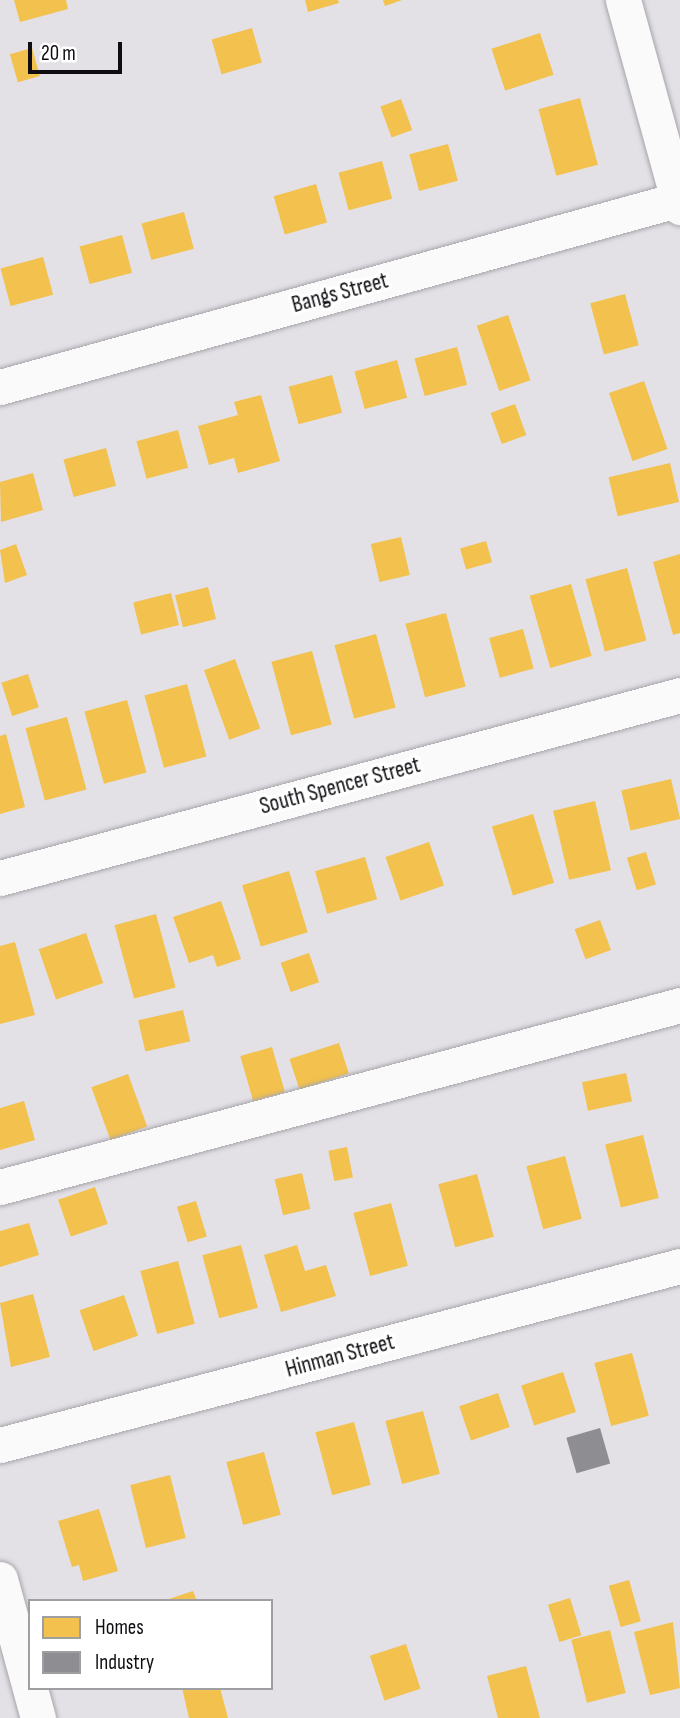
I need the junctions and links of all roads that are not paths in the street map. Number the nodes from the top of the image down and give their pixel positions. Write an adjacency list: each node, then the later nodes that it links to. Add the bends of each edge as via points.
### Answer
1 (623, 0): 2 (street)
2 (679, 202): 3 (street, Bangs Street)
3 (0, 387)
4 (680, 695): 5 (street, South Spencer Street)
5 (0, 878)
6 (680, 1005): 7 (street)
7 (0, 1187)
8 (680, 1266): 9 (street, Hinman Street)
9 (0, 1445)
10 (0, 1579): 11 (street)
11 (28, 1681)
12 (30, 1690): 13 (street)
13 (38, 1718)

